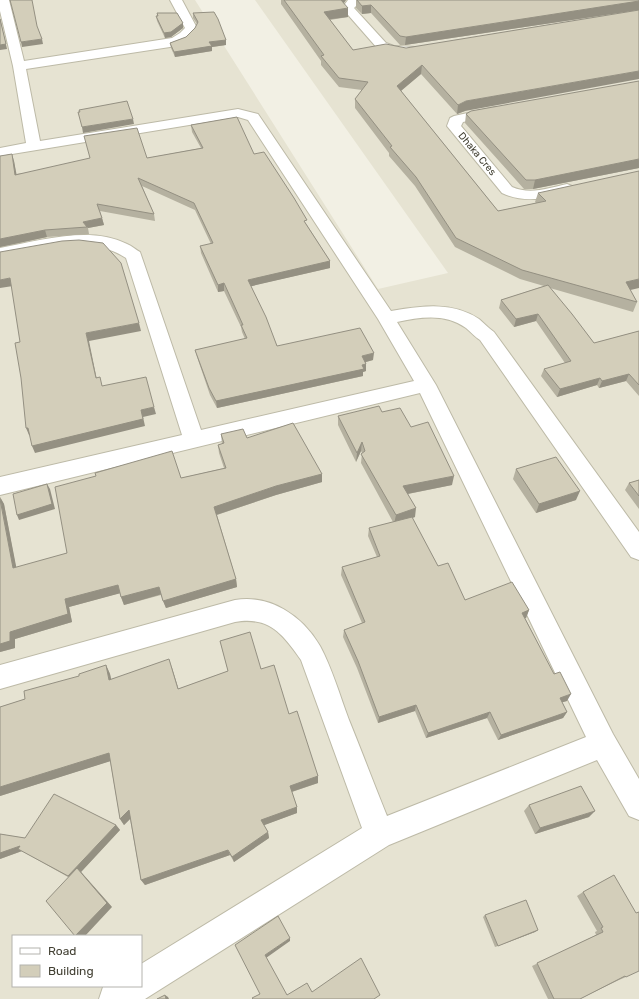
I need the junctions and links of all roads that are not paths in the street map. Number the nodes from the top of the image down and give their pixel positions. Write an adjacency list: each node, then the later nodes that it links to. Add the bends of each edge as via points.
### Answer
1 (3, 0): 5 (street)
2 (176, 0): 5 (street, via 191,28 185,37 170,44)
3 (356, 0): 4 (street, via 348,8 382,46 405,51)
4 (420, 48)
5 (19, 66): 7 (street)
6 (511, 108): 9 (street, Dhaka Cres, via 465,116 455,121 454,126 507,190 514,194 533,196)
7 (34, 146): 8 (street); 11 (street, via 238,113 253,117)
8 (0, 152)
9 (578, 187)
10 (0, 253): 13 (street, via 76,241 105,242 128,250 134,256)
11 (386, 318): 12 (street); 15 (street, via 436,310 454,314 471,322 487,336)
12 (426, 385): 13 (street); 17 (street)
13 (194, 440): 14 (street)
14 (0, 486)
15 (639, 550)
16 (0, 677): 19 (street, via 235,611 256,610 280,618 295,630 311,654)
17 (603, 744): 18 (street); 19 (street)
18 (639, 806)
19 (379, 834): 20 (street)
20 (142, 982)
21 (134, 987): 22 (street)
22 (115, 999)

